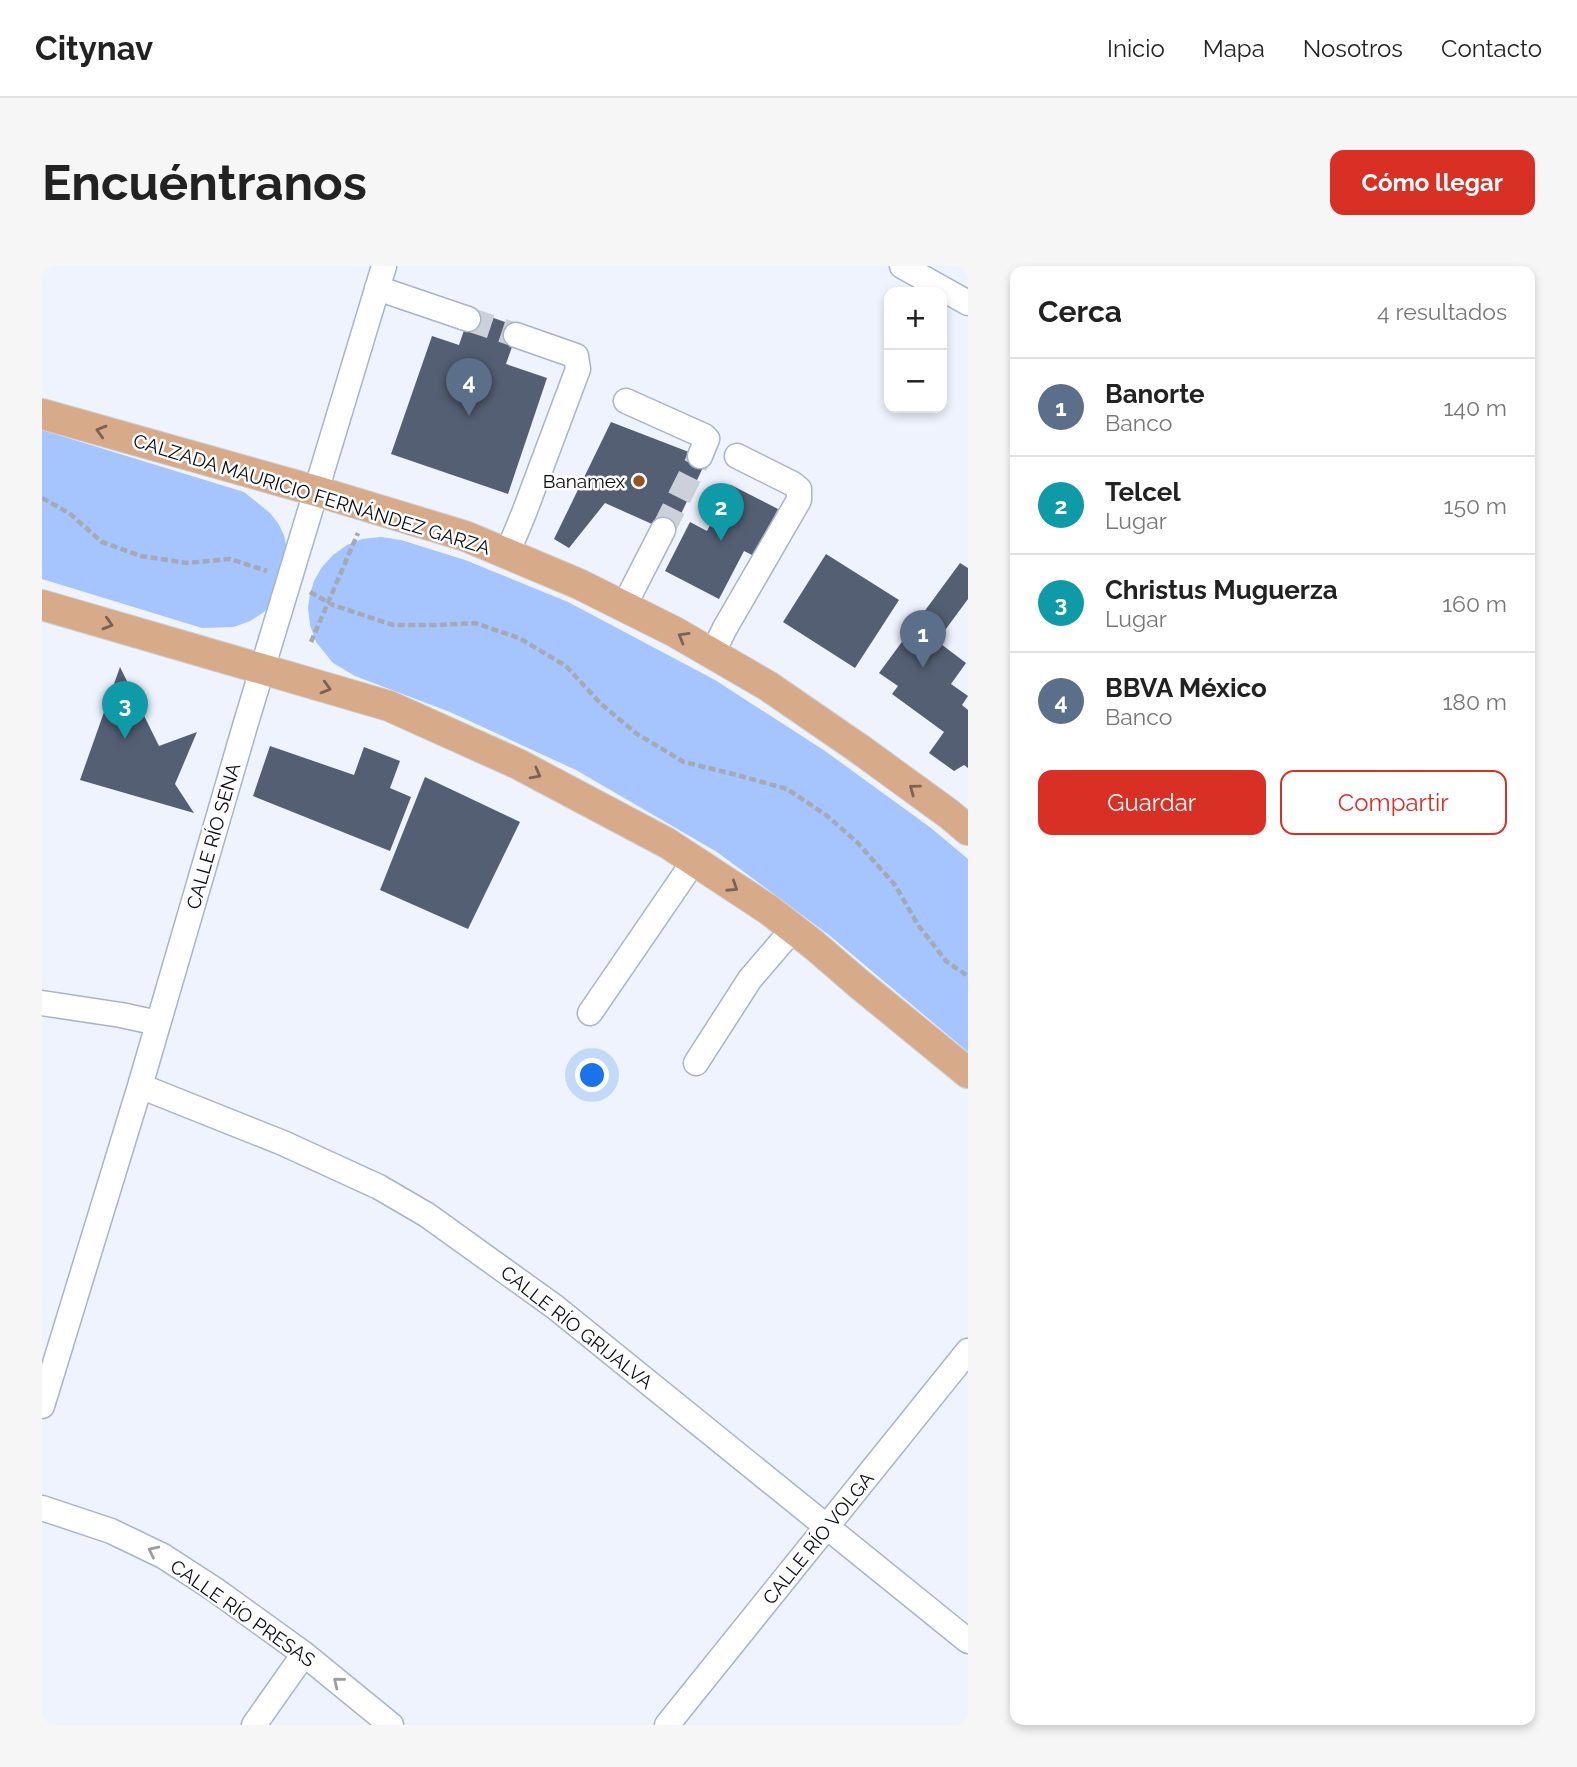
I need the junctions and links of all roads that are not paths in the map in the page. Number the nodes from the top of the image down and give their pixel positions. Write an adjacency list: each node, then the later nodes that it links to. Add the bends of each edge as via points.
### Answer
1 (902, 266): 3 (street)
2 (381, 277): 4 (street); 10 (street, CALLE RÍO SENA)
3 (968, 303)
4 (468, 319)
5 (516, 335): 12 (street, via 576,356 578,369)
6 (626, 401): 8 (street, via 704,436 708,439)
7 (42, 414): 10 (main road, CALZADA MAURICIO FERNÁNDEZ GARZA, one-way to 7)
8 (700, 456)
9 (737, 456): 15 (street, via 793,484 799,489 799,499)
10 (317, 491): 12 (main road, CALZADA MAURICIO FERNÁNDEZ GARZA); 16 (street, CALLE RÍO SENA)
11 (663, 530): 14 (street)
12 (507, 554): 14 (main road, CALZADA MAURICIO FERNÁNDEZ GARZA)
13 (42, 605): 16 (main road, one-way to 16)
14 (624, 606): 15 (main road, CALZADA MAURICIO FERNÁNDEZ GARZA, one-way to 14)
15 (712, 654): 17 (main road, CALZADA MAURICIO FERNÁNDEZ GARZA, one-way to 15, via 851,743)
16 (263, 669): 18 (main road, one-way to 18, via 401,711 518,764); 22 (street, CALLE RÍO SENA)
17 (968, 830)
18 (694, 861): 19 (main road, one-way to 19); 21 (street)
19 (793, 929): 23 (street, via 750,979); 24 (main road)
20 (42, 1003): 22 (street)
21 (590, 1013)
22 (158, 1023): 25 (street, CALLE RÍO SENA)
23 (696, 1063)
24 (968, 1073)
25 (140, 1086): 27 (street, CALLE RÍO SENA); 29 (street, CALLE RÍO GRIJALVA, via 283,1143 380,1187 427,1215 555,1307)
26 (968, 1351): 29 (street, CALLE RÍO VOLGA)
27 (42, 1406)
28 (42, 1508): 31 (street, CALLE RÍO PRESAS, one-way to 28, via 163,1556 111,1531)
29 (828, 1526): 30 (street, CALLE RÍO GRIJALVA); 34 (street, CALLE RÍO VOLGA)
30 (968, 1641)
31 (304, 1654): 32 (street); 33 (street, CALLE RÍO PRESAS, one-way to 31)
32 (254, 1725)
33 (391, 1725)
34 (667, 1725)

